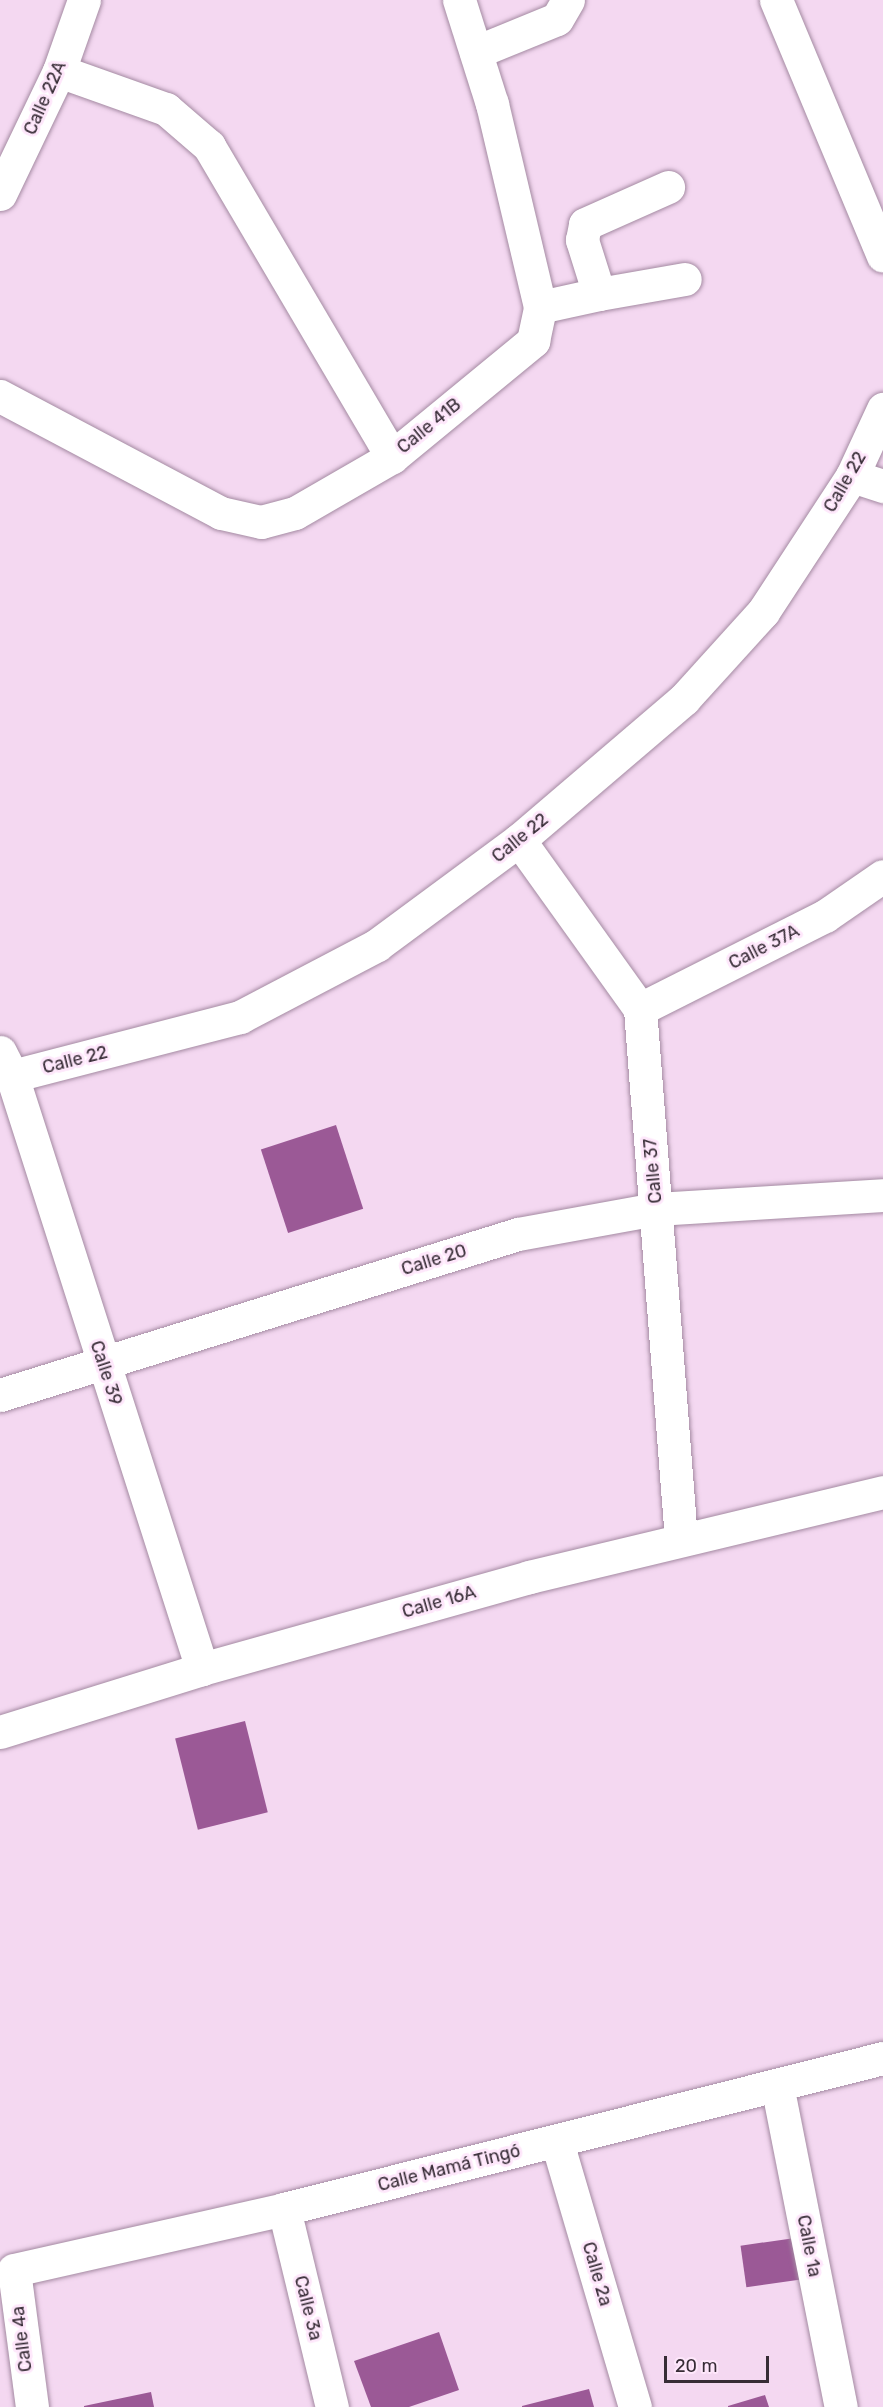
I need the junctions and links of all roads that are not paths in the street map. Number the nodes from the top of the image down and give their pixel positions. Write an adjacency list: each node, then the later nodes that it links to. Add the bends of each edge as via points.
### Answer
1 (84, 0): 6 (street, Calle 22A)
2 (459, 0): 5 (street, Calle 41B)
3 (568, 0): 5 (street, via 557,19)
4 (776, 0): 9 (street)
5 (476, 52): 12 (street, Calle 41B)
6 (59, 71): 8 (street, Calle 22A); 15 (street, via 166,109 209,146)
7 (668, 187): 11 (street, via 585,224 582,240)
8 (0, 194)
9 (883, 256)
10 (686, 279): 11 (street)
11 (599, 294): 12 (street)
12 (540, 307): 15 (street, Calle 41B, via 533,341)
13 (0, 396): 15 (street, Calle 41B, via 221,513 261,522 295,513)
14 (883, 409): 16 (street, Calle 22)
15 (392, 457)
16 (852, 476): 17 (street); 18 (street, Calle 22, via 763,612 684,699)
17 (883, 486)
18 (519, 840): 20 (street); 21 (street, Calle 22, via 377,945 240,1017)
19 (883, 876): 20 (street, Calle 37A, via 825,916)
20 (640, 1009): 23 (street, Calle 37)
21 (6, 1064): 24 (street, Calle 39)
22 (883, 1195): 23 (street, Calle 20)
23 (656, 1209): 24 (street, Calle 20, via 518,1234); 27 (street, Calle 37)
24 (103, 1363): 25 (street, Calle 20); 28 (street, Calle 39)
25 (0, 1395)
26 (883, 1492): 27 (street, Calle 16A)
27 (681, 1539): 28 (street, Calle 16A)
28 (202, 1669): 29 (street, Calle 16A)
29 (0, 1732)
30 (883, 2058): 31 (street, Calle Mamá Tingó)
31 (777, 2085): 32 (street, Calle Mamá Tingó); 38 (street, Calle 1a)
32 (557, 2142): 33 (street, Calle Mamá Tingó); 37 (street, Calle 2a)
33 (284, 2209): 34 (street, Calle Mamá Tingó); 36 (street, Calle 3a)
34 (14, 2270): 35 (street, Calle 4a)
35 (33, 2407)
36 (332, 2407)
37 (635, 2407)
38 (841, 2407)

